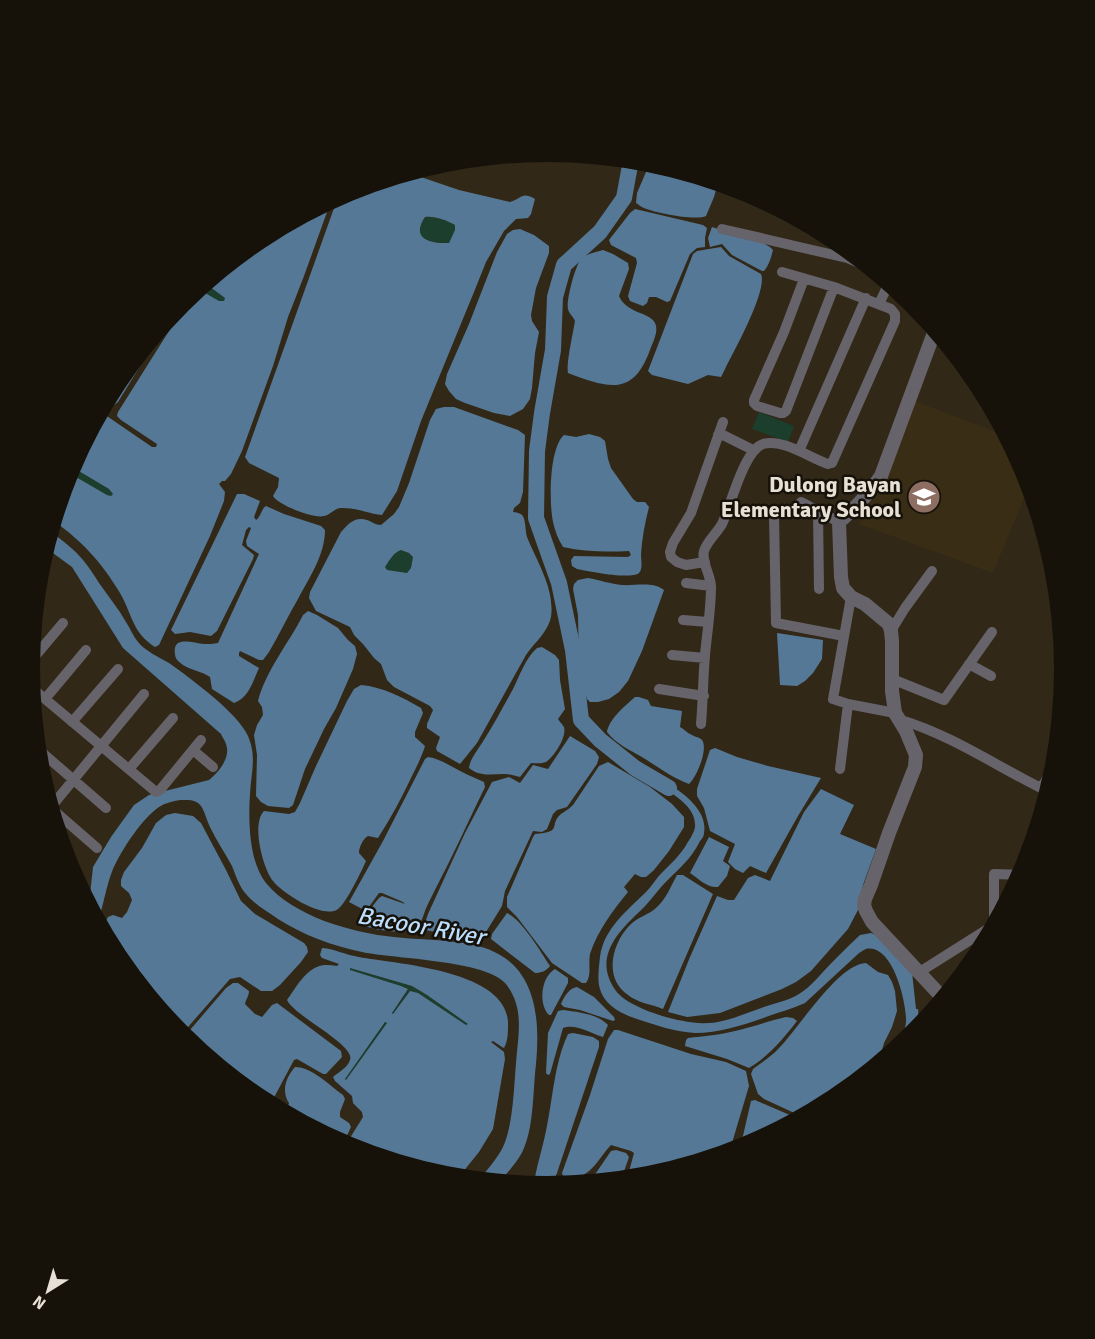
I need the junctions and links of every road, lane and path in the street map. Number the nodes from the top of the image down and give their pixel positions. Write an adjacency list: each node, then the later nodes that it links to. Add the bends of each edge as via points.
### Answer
1 (722, 229): 2 (street)
2 (841, 256)
3 (782, 272): 4 (street)
4 (804, 279): 5 (street); 5 (street, via 754,400 757,406 780,413 786,411)
5 (834, 287): 8 (street)
6 (886, 292): 9 (street)
7 (889, 294): 9 (street)
8 (866, 298): 9 (street); 14 (street)
9 (882, 305): 14 (street, via 891,309 895,321 835,460 828,465)
10 (932, 339): 18 (street, via 881,476 870,493)
11 (723, 422): 12 (street)
12 (718, 435): 13 (street); 19 (street, via 691,513 670,552 677,562 686,565)
13 (753, 450): 14 (street, via 776,443); 19 (street, via 724,519 704,551)
14 (799, 451)
15 (801, 502): 16 (street)
16 (818, 510): 18 (street); 23 (street)
17 (774, 514): 30 (street, via 776,623)
18 (839, 522): 24 (street, via 841,577)
19 (705, 562): 22 (street)
20 (932, 571): 28 (street)
21 (686, 583): 22 (street)
22 (711, 586): 26 (street)
23 (819, 589)
24 (850, 597): 28 (street, via 881,616); 30 (street)
25 (683, 620): 26 (street)
26 (708, 621): 34 (street)
27 (63, 623): 31 (street)
28 (891, 631): 38 (street)
29 (992, 632): 35 (street)
30 (844, 636): 44 (street, via 833,699)
31 (41, 649)
32 (86, 650): 43 (street)
33 (672, 655): 34 (street)
34 (705, 658): 42 (street)
35 (969, 664): 37 (street); 38 (street, via 944,700)
36 (118, 669): 47 (street)
37 (991, 676)
38 (892, 679): 45 (street)
39 (659, 689): 42 (street)
40 (144, 694): 50 (street)
41 (42, 696): 43 (street)
42 (704, 696): 48 (street)
43 (45, 699): 47 (street)
44 (848, 704): 45 (street); 55 (street)
45 (898, 716): 57 (street); 65 (street, via 916,755 915,768 864,905 872,922)
46 (173, 718): 54 (street)
47 (72, 722): 50 (street)
48 (701, 724)
49 (201, 740): 51 (street)
50 (101, 746): 54 (street); 56 (street)
51 (193, 750): 53 (street); 54 (street, via 156,792)
52 (48, 758): 56 (street)
53 (213, 767)
54 (129, 769)
55 (840, 769)
56 (73, 780): 58 (street); 59 (street)
57 (1040, 787)
58 (58, 800)
59 (106, 808)
60 (63, 818): 61 (street)
61 (98, 848)
62 (1011, 874): 63 (street, via 994,874)
63 (994, 909)
64 (981, 932): 65 (street)
65 (918, 973): 66 (street)
66 (938, 993)

